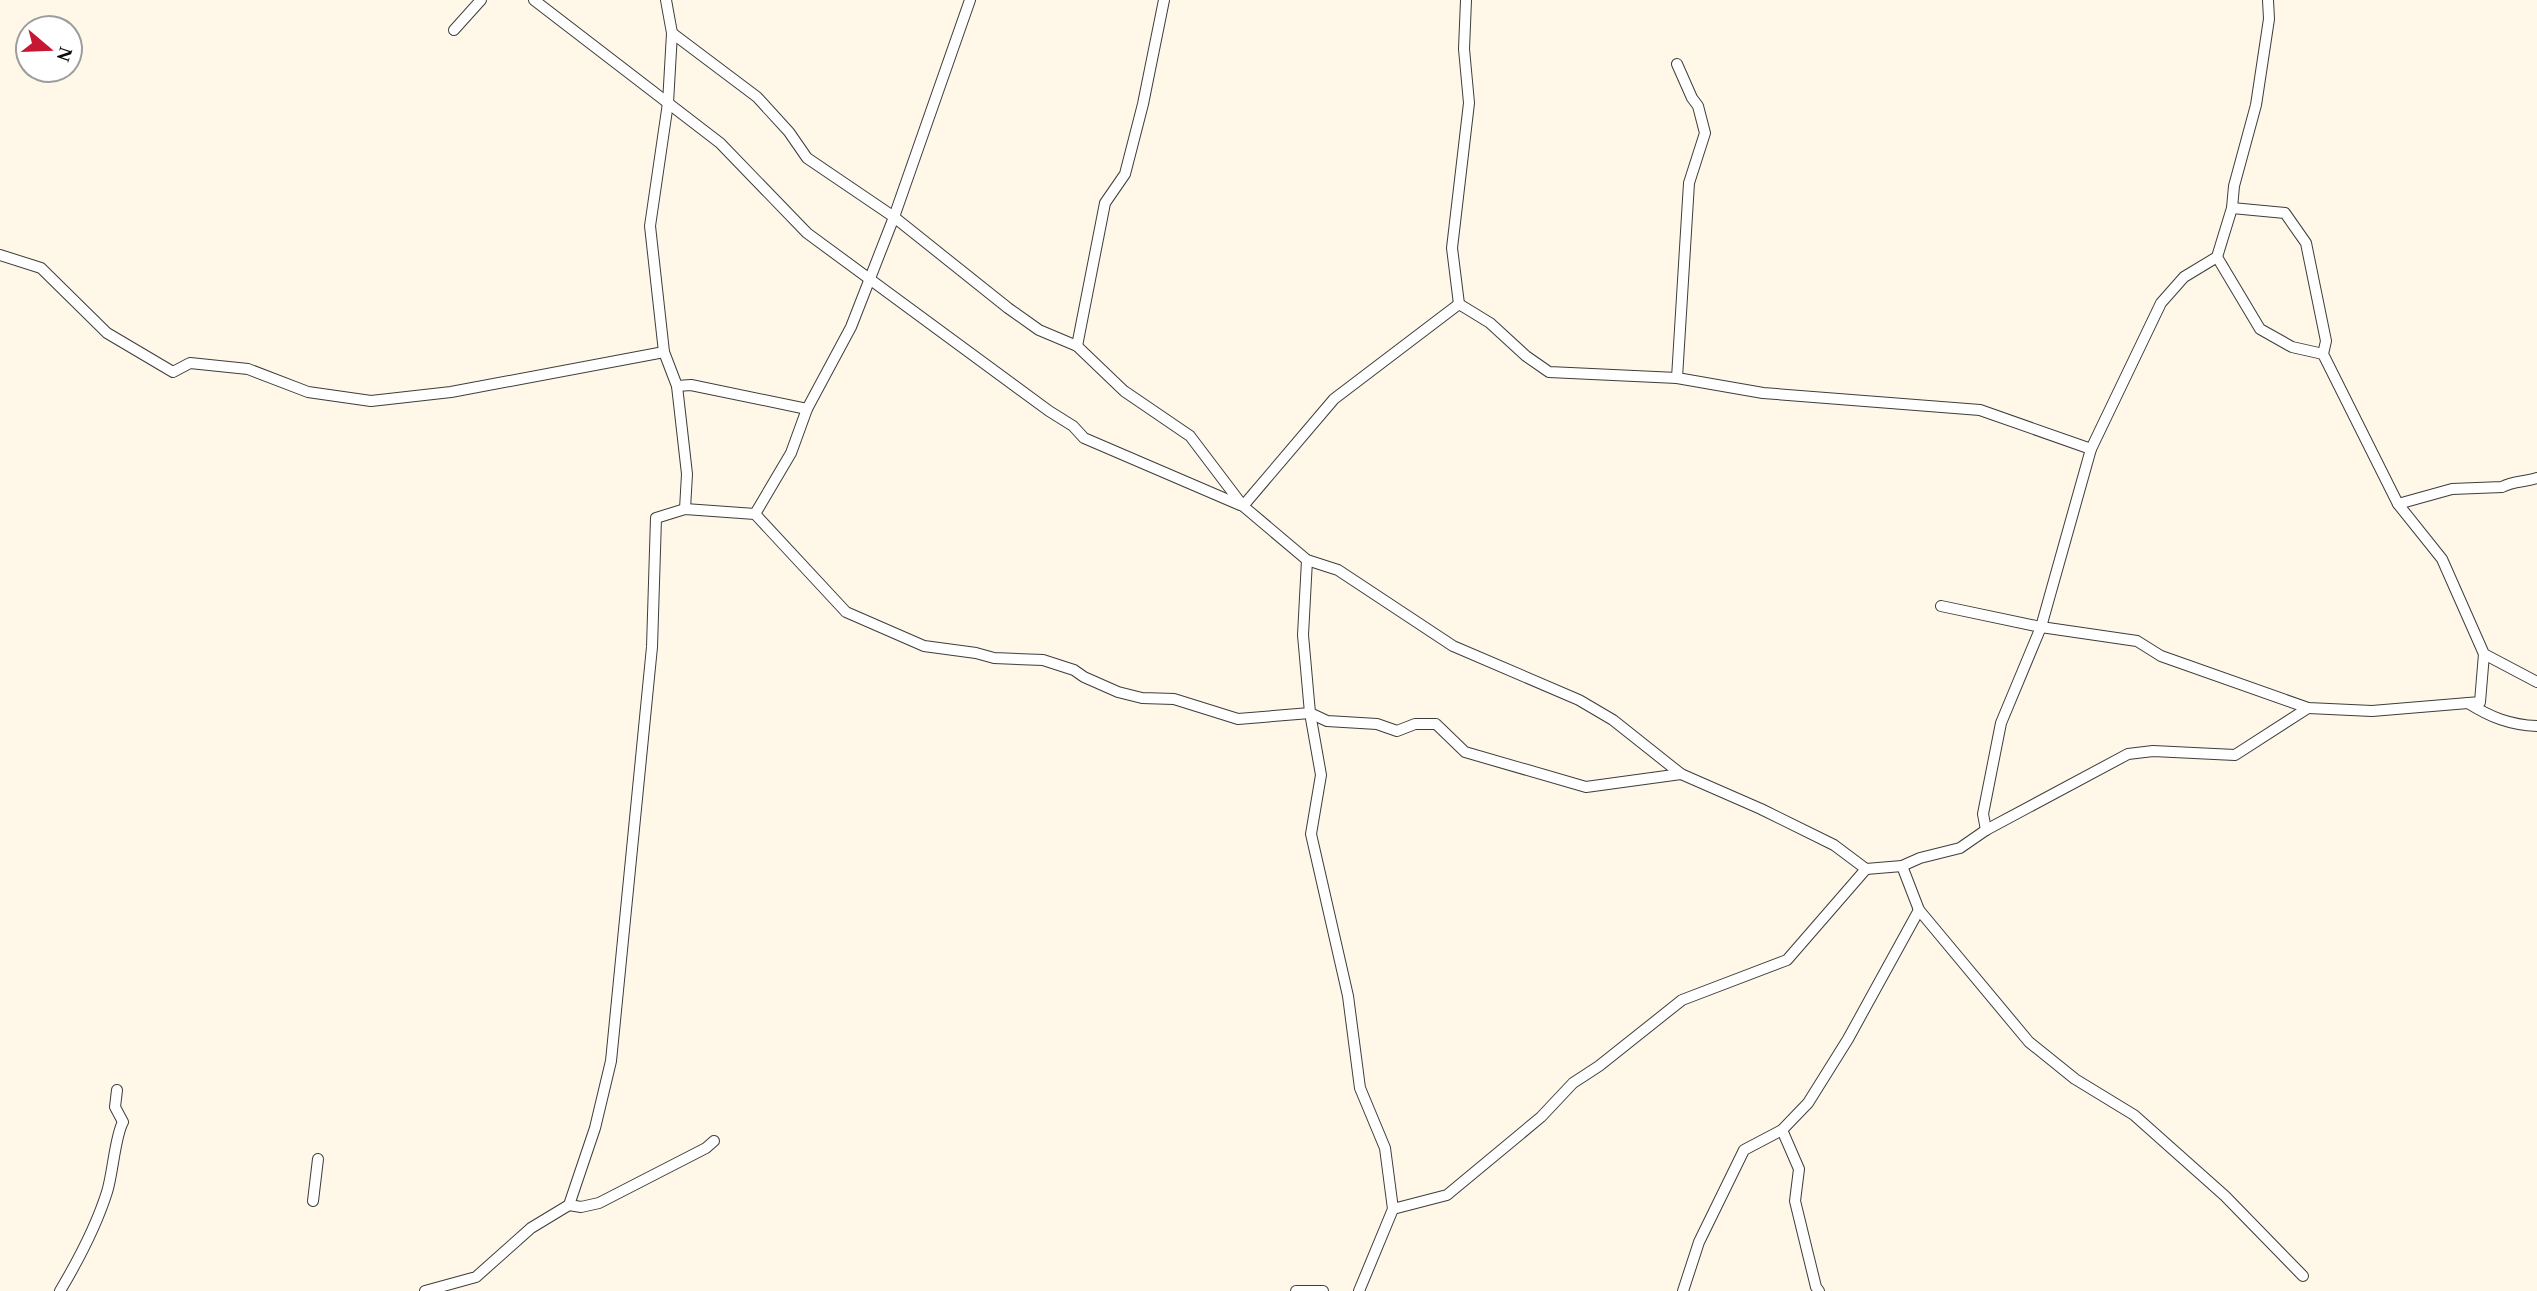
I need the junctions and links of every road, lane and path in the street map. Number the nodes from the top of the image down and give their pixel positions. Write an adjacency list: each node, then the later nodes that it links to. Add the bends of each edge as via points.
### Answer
1 (481, 0): 8 (street)
2 (534, 0): 11 (street)
3 (666, 0): 9 (street)
4 (970, 0): 13 (street)
5 (1164, 0): 18 (street, via 1125,174 1105,203)
6 (1466, 0): 17 (street, via 1469,103 1452,248)
7 (2268, 0): 12 (street, via 2256,105)
8 (454, 30)
9 (672, 33): 11 (street); 13 (street, via 757,97 807,158)
10 (1677, 64): 21 (street, via 1698,106 1705,133 1689,183)
11 (668, 103): 16 (street, via 720,143 807,233); 19 (street, via 650,226)
12 (2232, 208): 15 (street); 20 (street, via 2285,213 2306,243 2326,341)
13 (894, 217): 16 (street); 18 (street, via 1018,316)
14 (0, 256): 19 (street, via 41,268 107,333 173,372 190,363 248,369 308,392 371,401 452,392)
15 (2217, 257): 20 (street, via 2260,330 2292,346); 24 (street, via 2184,277 2161,303)
16 (871, 279): 23 (street); 27 (street, via 1084,438)
17 (1459, 303): 21 (street, via 1549,372); 27 (street, via 1334,399)
18 (1077, 346): 27 (street, via 1125,391 1190,436)
19 (664, 352): 22 (street)
20 (2323, 354): 26 (street)
21 (1677, 378): 24 (street, via 1763,393 1980,410)
22 (677, 386): 23 (street); 28 (street, via 687,474)
23 (807, 409): 29 (street, via 791,453)
24 (2091, 449): 32 (street)
25 (2537, 478): 26 (street, via 2452,489)
26 (2398, 504): 33 (street, via 2442,559)
27 (1243, 506): 30 (street)
28 (685, 509): 29 (street); 49 (street, via 656,518 652,647 611,1061 596,1128)
29 (755, 514): 37 (street, via 846,612 924,646 993,658 1043,660 1118,692 1183,701 1238,719)
30 (1307, 559): 37 (street, via 1303,635); 39 (street, via 1338,569 1453,646 1579,700 1613,720)
31 (1941, 606): 32 (street)
32 (2040, 627): 36 (street, via 2137,641 2161,656); 40 (street, via 2001,723 1983,814)
33 (2484, 654): 34 (street); 35 (street, via 2480,702)
34 (2537, 682)
35 (2467, 703): 36 (street, via 2372,711); 38 (street, via 2516,725)
36 (2308, 708): 40 (street, via 2235,755 2128,754)
37 (1310, 713): 39 (street, via 1327,721 1377,724 1397,731 1415,724 1436,724 1465,752 1586,787); 50 (street, via 1321,775 1311,834 1348,996 1360,1088 1385,1148)
38 (2537, 726)
39 (1681, 774): 42 (street, via 1834,845)
40 (1986, 830): 41 (street, via 1959,848)
41 (1902, 866): 42 (street); 43 (street)
42 (1866, 869): 50 (street, via 1787,960 1682,1000 1573,1083 1541,1117 1447,1195)
43 (1919, 910): 45 (street, via 1808,1103); 51 (street, via 2029,1042 2075,1079 2134,1115 2225,1196)
44 (117, 1090): 52 (street, via 115,1107 123,1122 108,1189 96,1224)
45 (1782, 1129): 57 (street, via 1744,1150 1699,1242); 58 (street, via 1799,1169 1795,1201)
46 (714, 1141): 49 (street, via 599,1203)
47 (318, 1159): 48 (street)
48 (313, 1201)
49 (569, 1205): 53 (street, via 531,1228 476,1277)
50 (1393, 1209): 56 (street)
51 (2302, 1276)
52 (60, 1291)
53 (425, 1291)
54 (1296, 1291): 55 (street)
55 (1323, 1291)
56 (1359, 1291)
57 (1683, 1291)
58 (1819, 1291)

